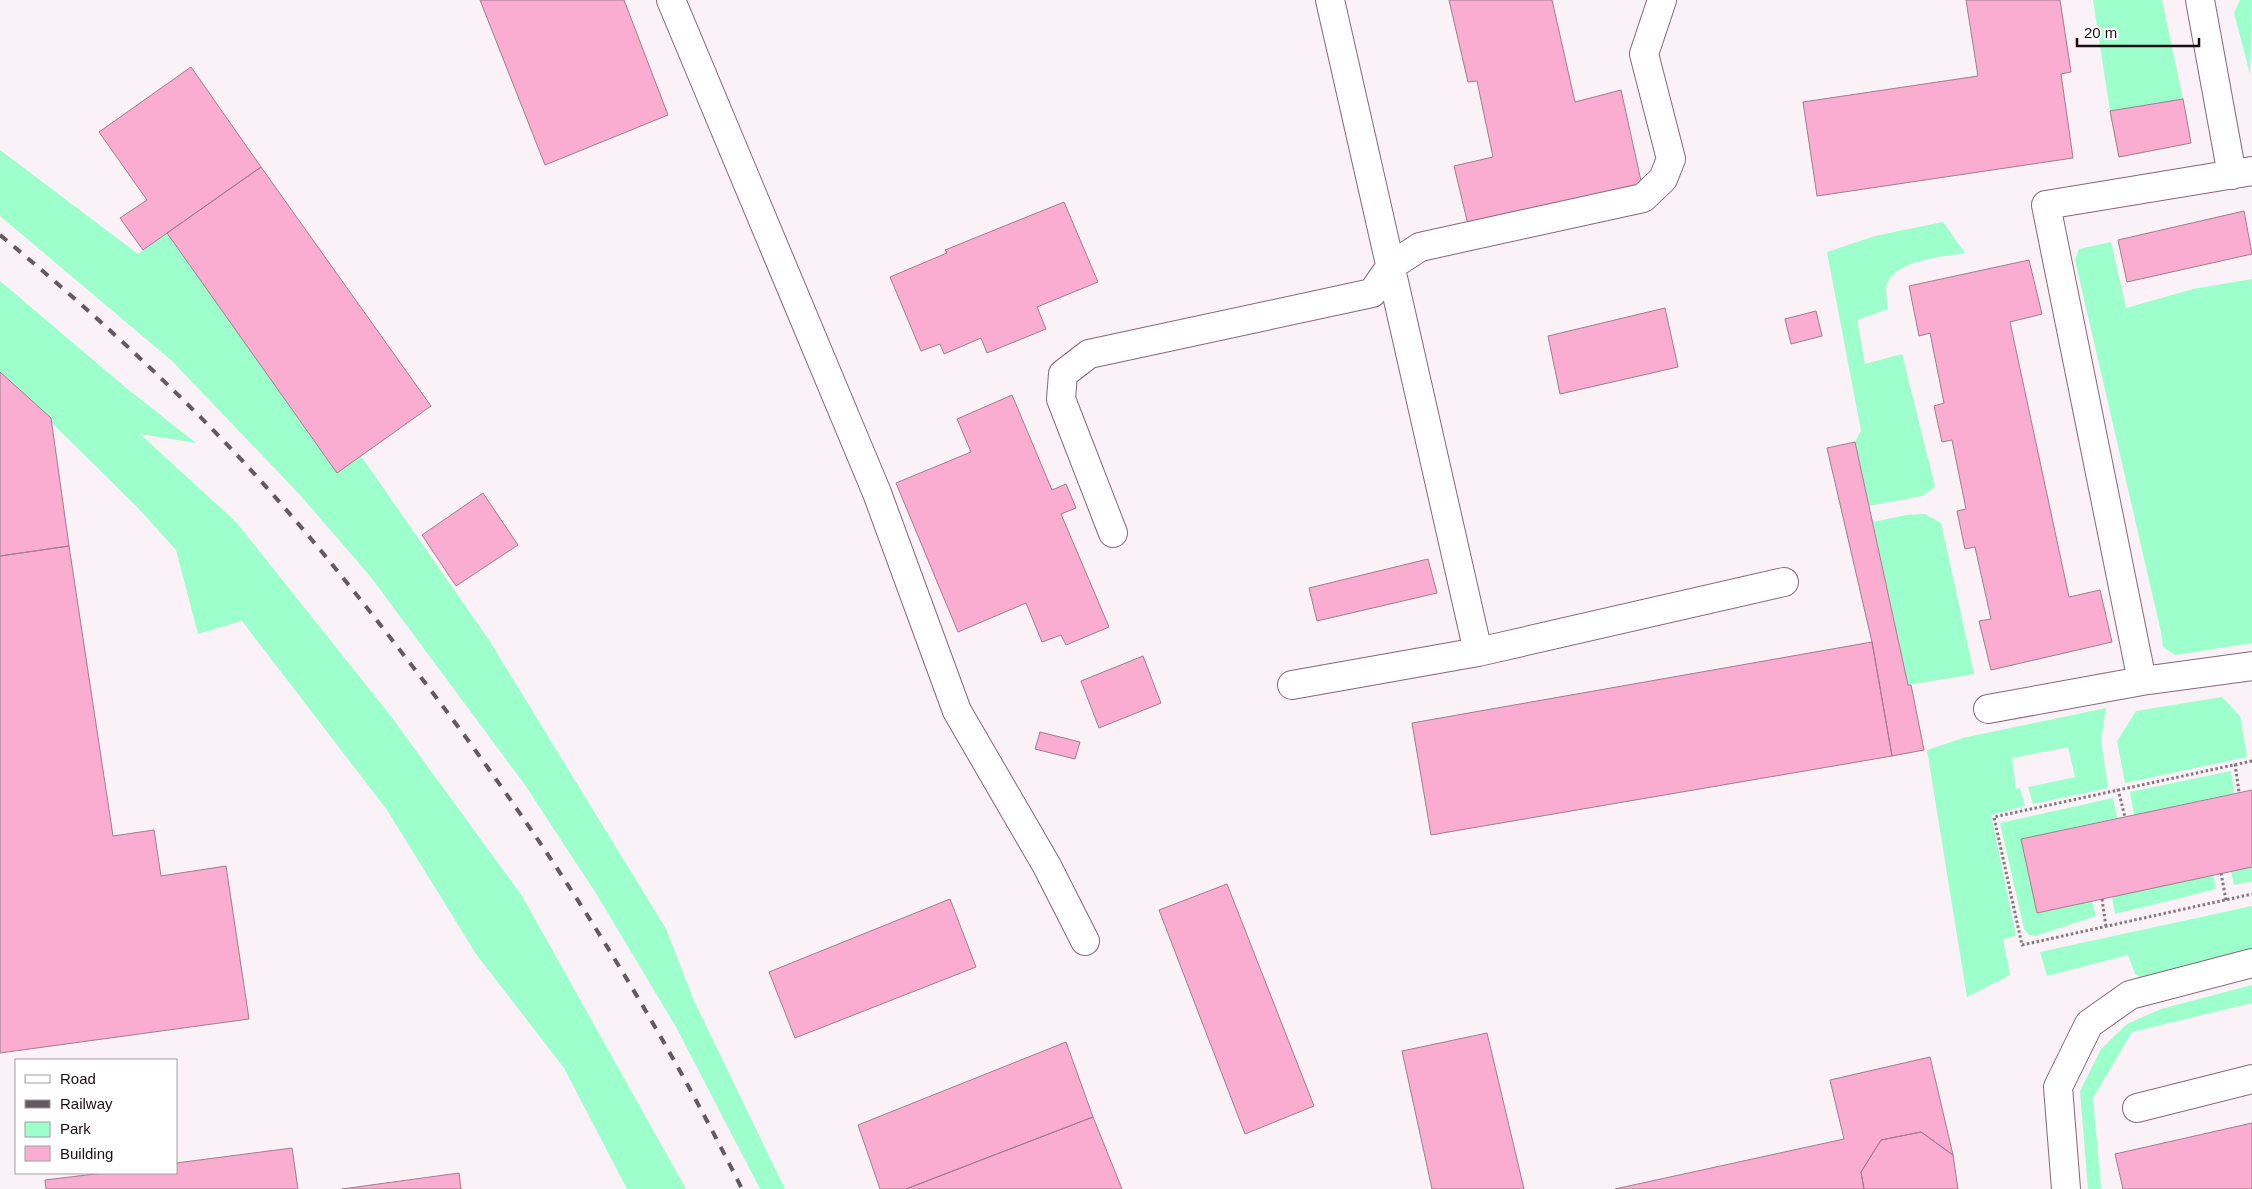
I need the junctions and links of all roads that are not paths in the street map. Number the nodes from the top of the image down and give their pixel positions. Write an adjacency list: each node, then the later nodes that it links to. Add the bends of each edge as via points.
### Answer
1 (670, 0): 14 (lane, via 877,494 957,711 1047,866)
2 (1330, 0): 6 (lane)
3 (1662, 0): 6 (lane, via 1644,54 1671,160 1662,179 1643,198 1420,247)
4 (2200, 0): 5 (lane)
5 (2242, 173): 11 (lane, via 2046,205)
6 (1391, 266): 7 (lane, via 1372,293 1088,354 1063,374 1061,399); 9 (lane)
7 (1113, 533)
8 (1784, 582): 9 (lane)
9 (1478, 652): 12 (lane)
10 (2252, 666): 11 (lane)
11 (2142, 681): 13 (lane)
12 (1292, 684)
13 (1988, 709)
14 (1085, 941)
15 (2252, 963): 18 (lane, via 2130,995 2089,1024 2058,1087)
16 (2252, 1079): 17 (lane)
17 (2138, 1108)
18 (2066, 1189)

